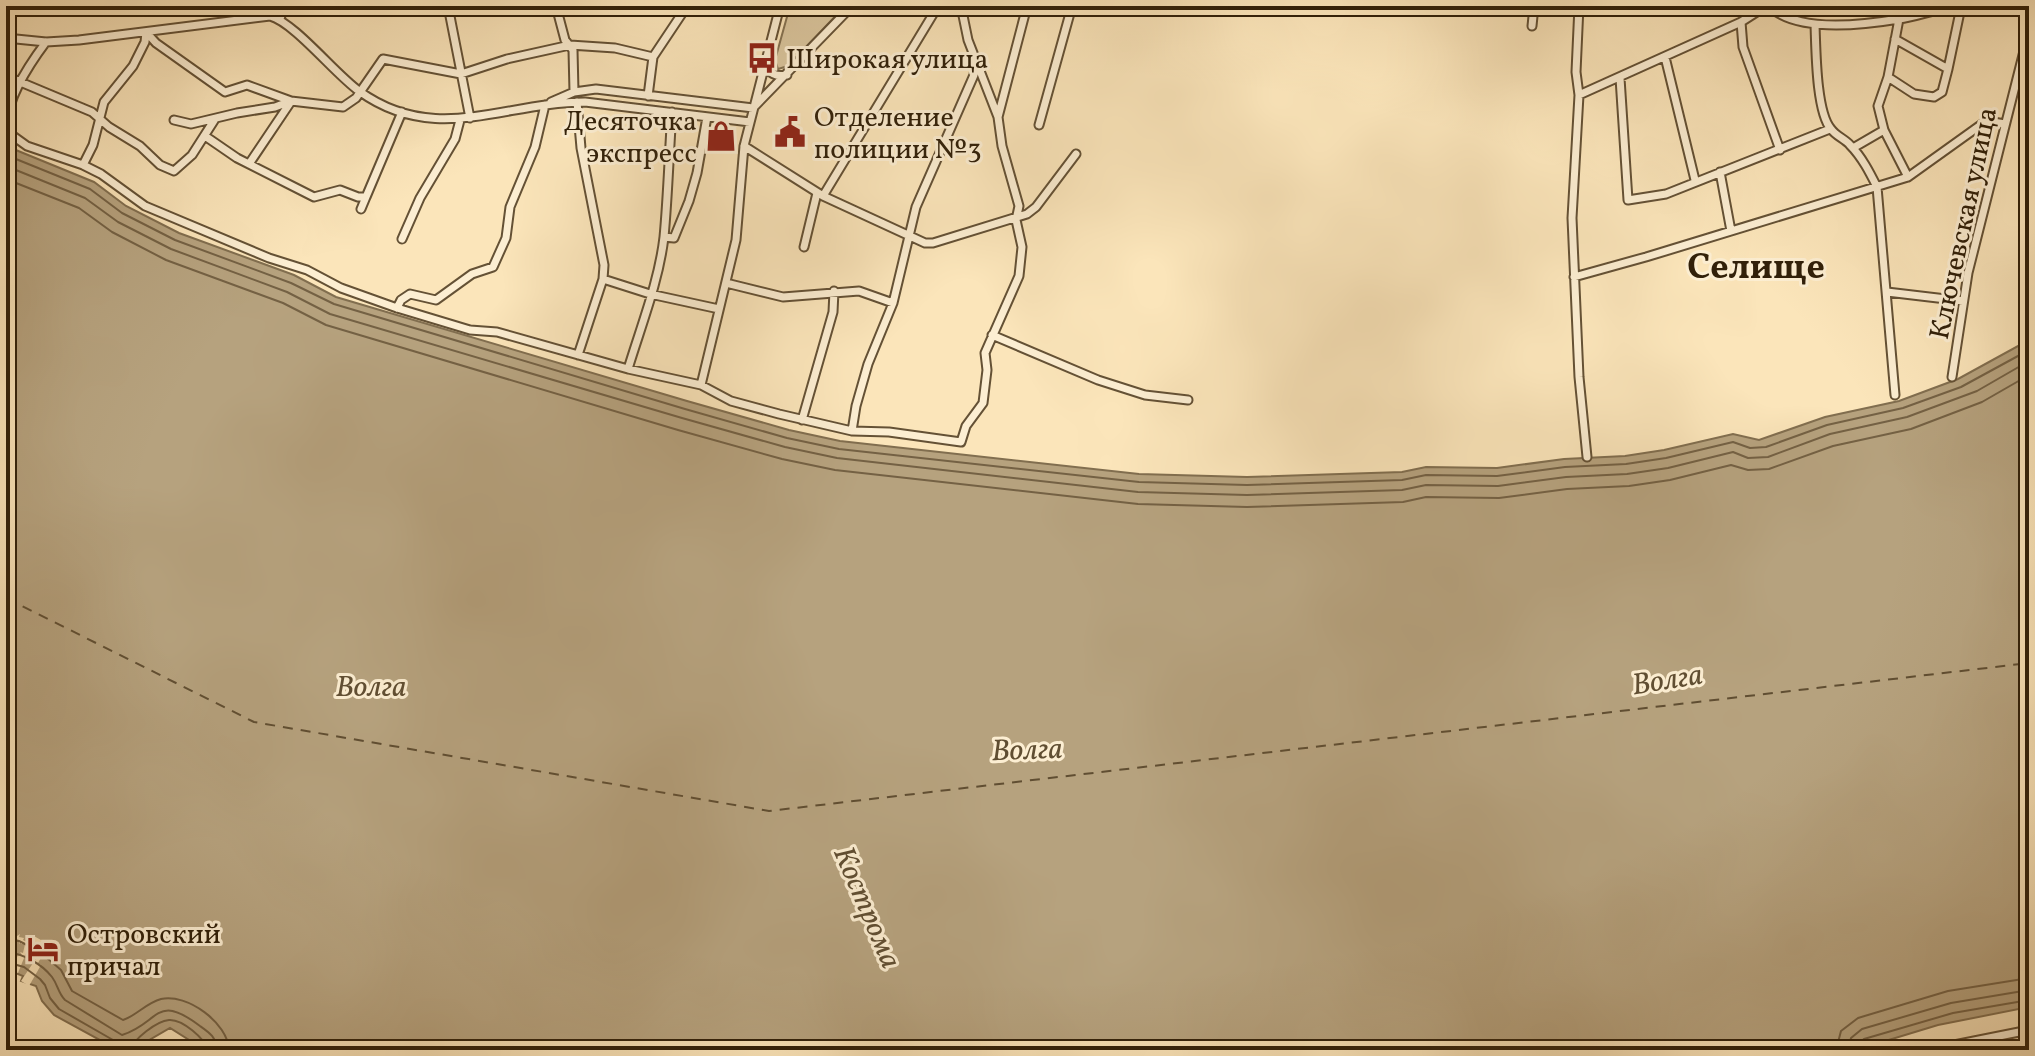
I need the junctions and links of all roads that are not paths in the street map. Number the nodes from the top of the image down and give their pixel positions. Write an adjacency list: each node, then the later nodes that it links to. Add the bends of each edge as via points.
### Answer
1 (284, 6): 16 (street)
2 (448, 6): 33 (street)
3 (556, 6): 27 (street)
4 (687, 6): 28 (street)
5 (780, 6): 30 (street)
6 (852, 6): 34 (street)
7 (938, 6): 72 (street)
8 (961, 6): 31 (street)
9 (1027, 6): 50 (street)
10 (1072, 6): 58 (street)
11 (1534, 6): 21 (street)
12 (1579, 6): 41 (street)
13 (1767, 6): 18 (street); 19 (street, via 1786,19)
14 (1961, 7): 15 (street); 17 (street); 32 (street)
15 (2025, 7): 20 (street)
16 (280, 19): 23 (street, via 263,16); 39 (street)
17 (1899, 19): 19 (street); 25 (street)
18 (1741, 22): 29 (street); 64 (street, via 1743,47)
19 (1815, 25): 59 (street, via 1823,114)
20 (2029, 25)
21 (1532, 26)
22 (2029, 31): 57 (street, Ключевская улица)
23 (146, 32): 26 (street); 43 (street, via 225,92 247,85); 51 (street, via 139,55 104,102)
24 (6, 38): 26 (street)
25 (1895, 39): 32 (street); 36 (street)
26 (46, 42): 38 (street)
27 (570, 45): 28 (street); 33 (street); 40 (street)
28 (653, 57): 42 (street)
29 (1665, 57): 37 (street); 70 (street)
30 (765, 61): 34 (street, via 774,75); 46 (street)
31 (976, 61): 50 (street); 77 (street)
32 (1948, 69): 36 (street, via 1942,92 1934,97 1914,94)
33 (461, 74): 39 (street, via 383,59); 52 (street)
34 (787, 75): 46 (street)
35 (6, 76): 38 (street)
36 (1888, 77): 60 (street, via 1878,106)
37 (1620, 78): 41 (street); 70 (street, via 1628,200 1666,194)
38 (21, 82): 51 (street); 67 (street, via 8,115 9,133 27,146)
39 (360, 92): 43 (street, via 337,108); 47 (street)
40 (574, 92): 42 (street, via 596,89); 45 (street)
41 (1579, 95): 81 (street)
42 (648, 96): 46 (street)
43 (291, 101): 53 (street); 66 (street)
44 (577, 102): 45 (street); 48 (street); 82 (street)
45 (545, 105): 52 (street); 89 (street, via 493,267 472,274 440,298 410,294)
46 (753, 108): 56 (street)
47 (402, 112): 55 (street); 73 (street)
48 (672, 112): 49 (street); 78 (street)
49 (707, 117): 56 (street); 78 (street, via 689,201 674,238)
50 (998, 117): 75 (street, via 1019,206)
51 (101, 118): 61 (street, via 174,171); 67 (street)
52 (470, 118): 55 (street)
53 (215, 119): 54 (street, via 191,124); 61 (street)
54 (174, 120)
55 (460, 120): 79 (street)
56 (750, 122): 62 (street)
57 (2005, 124): 69 (street, via 1982,124); 87 (street, Ключевская улица)
58 (1039, 125)
59 (1830, 129): 63 (street); 64 (street)
60 (1884, 130): 63 (street); 69 (street)
61 (205, 136): 66 (street)
62 (744, 146): 72 (street); 83 (street, via 736,240)
63 (1853, 148): 71 (street)
64 (1780, 150): 68 (street)
65 (1076, 154): 75 (street, via 1036,207)
66 (249, 164): 73 (street, via 314,197 340,190)
67 (83, 165): 89 (street, via 145,206)
68 (1720, 172): 70 (street); 76 (street)
69 (1908, 177): 71 (street)
70 (1695, 180)
71 (1877, 187): 76 (street); 85 (street)
72 (820, 194): 77 (street); 80 (street)
73 (366, 197): 74 (street)
74 (361, 209)
75 (1016, 220): 77 (street, via 933,243); 91 (street, via 1022,247 1019,276)
76 (1731, 231): 81 (street)
77 (909, 236): 88 (street)
78 (664, 237): 86 (street)
79 (402, 239)
80 (804, 247)
81 (1574, 277): 100 (street)
82 (603, 279): 86 (street); 92 (street)
83 (726, 283): 84 (street, via 783,297); 90 (street)
84 (834, 291): 88 (street, via 859,291); 98 (street, via 833,312)
85 (1887, 292): 87 (street); 96 (street)
86 (650, 294): 90 (street); 93 (street)
87 (1963, 301): 94 (street, Ключевская улица)
88 (893, 303): 99 (street, via 868,364)
89 (397, 308): 92 (street)
90 (719, 309): 95 (street)
91 (992, 335): 97 (street, via 1110,384); 99 (street, via 985,353 983,403 961,442)
92 (578, 355): 93 (street)
93 (628, 369): 95 (street)
94 (1952, 377)
95 (701, 385): 98 (street, via 731,401)
96 (1895, 395)
97 (1188, 400)
98 (802, 420): 99 (street)
99 (852, 431)
100 (1587, 457)
101 (2029, 1030): 102 (street)
102 (1929, 1050)

